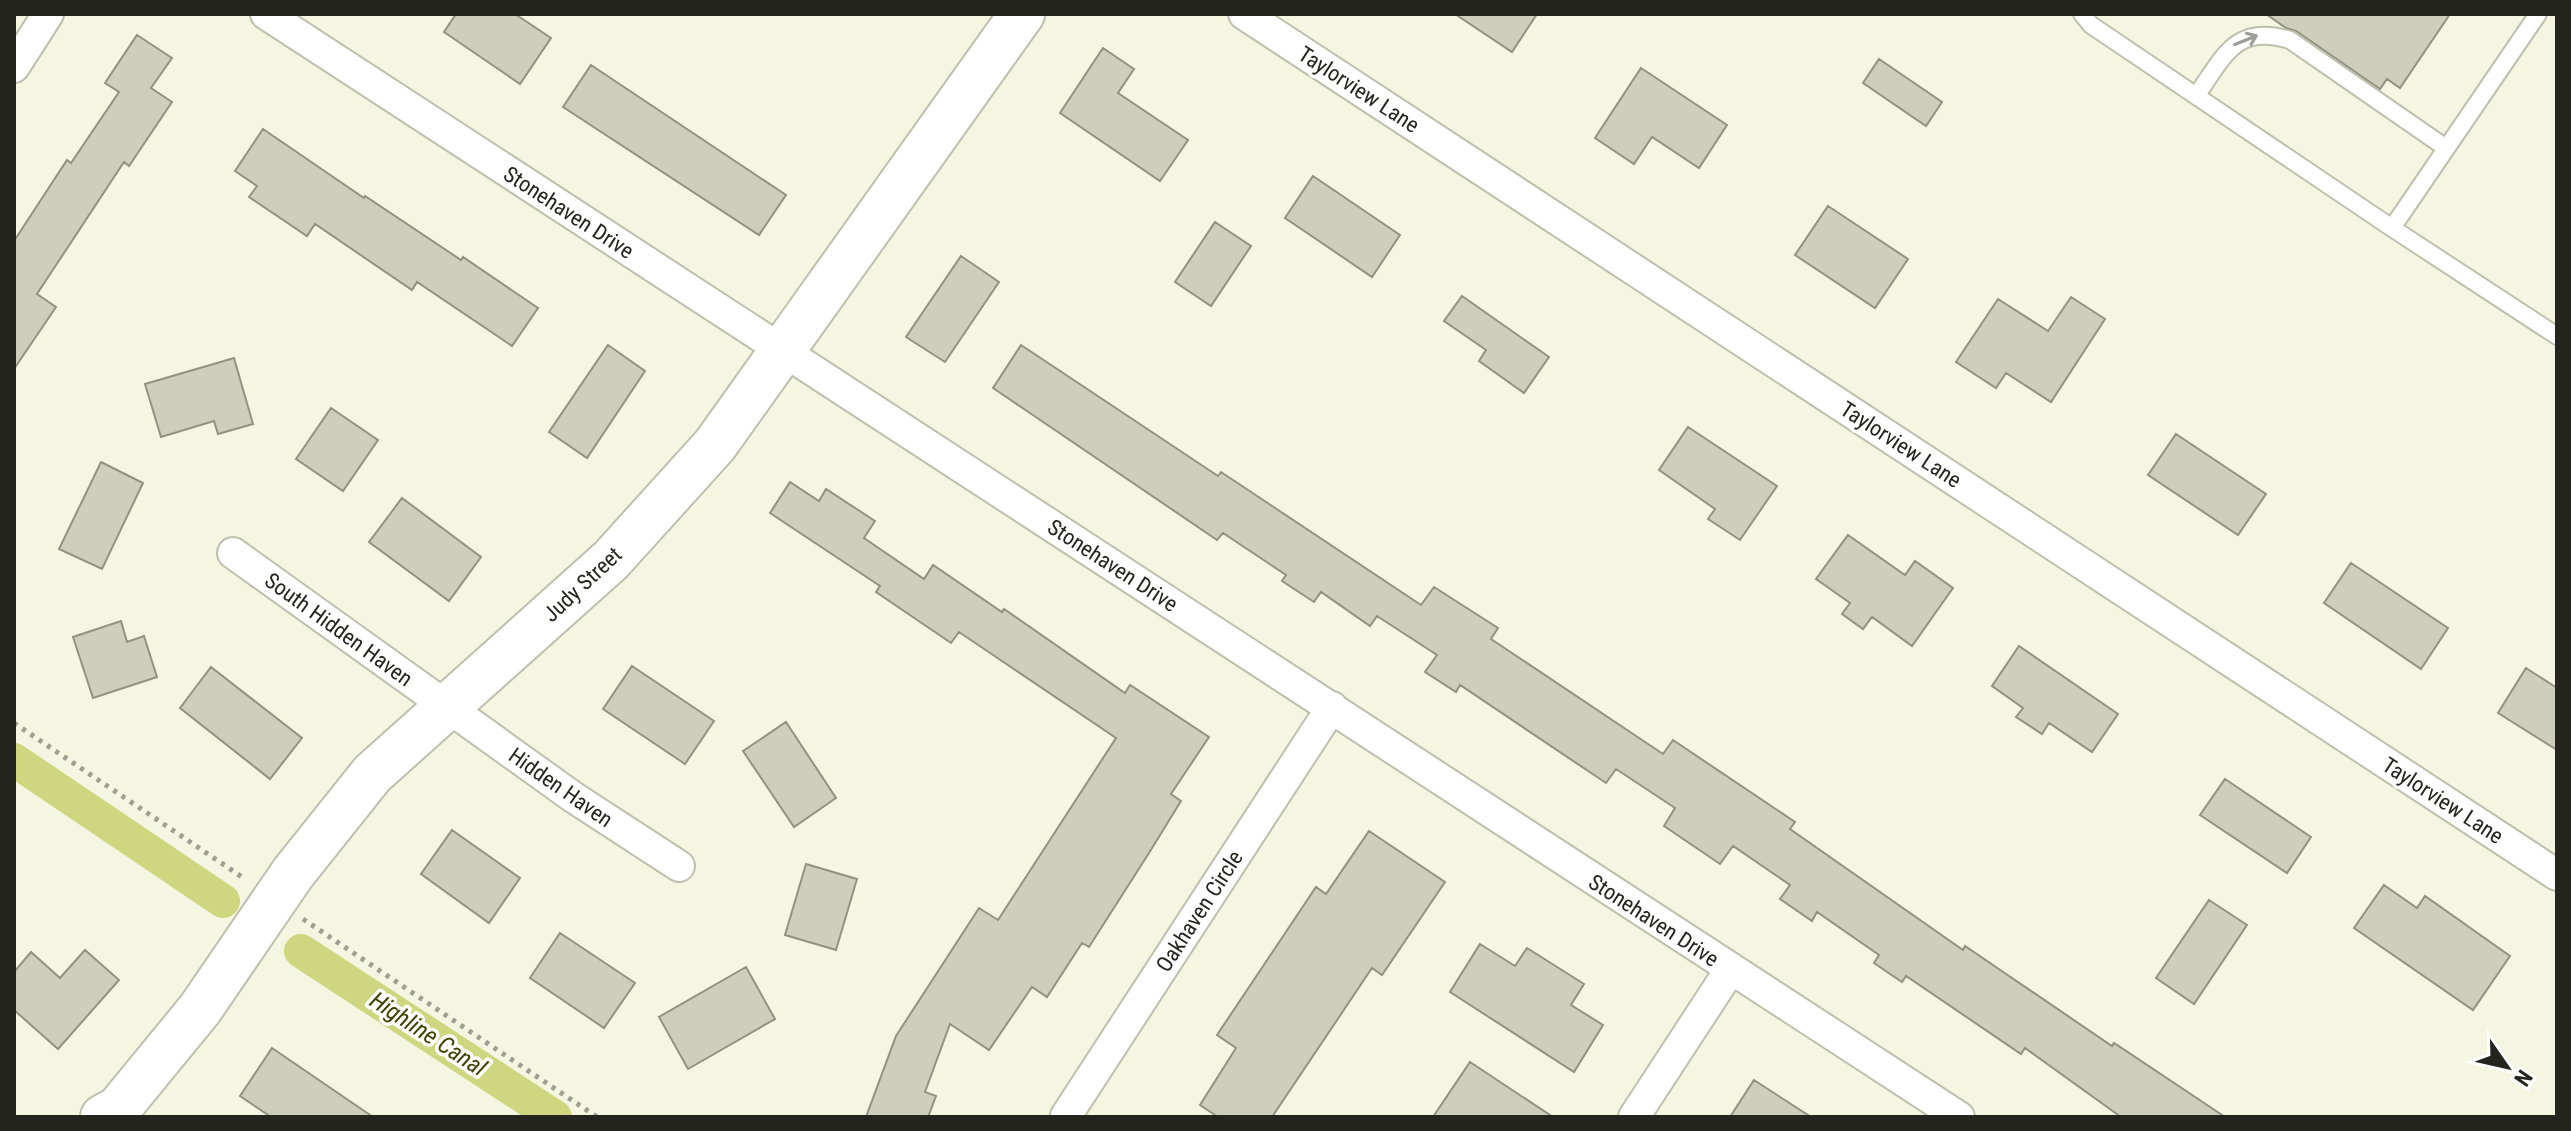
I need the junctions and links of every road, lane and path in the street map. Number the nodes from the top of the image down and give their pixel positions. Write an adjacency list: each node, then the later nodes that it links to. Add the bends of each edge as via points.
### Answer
1 (48, 14): 7 (street)
2 (266, 14): 12 (street, Stonehaven Drive)
3 (1022, 14): 12 (street, Judy Street)
4 (1244, 14): 17 (street, Taylorview Lane)
5 (2082, 14): 8 (lane)
6 (2538, 14): 9 (lane)
7 (14, 67)
8 (2196, 96): 9 (lane, one-way to 9, via 2237,41 2269,33 2290,40); 10 (lane)
9 (2446, 148): 10 (lane)
10 (2392, 228): 11 (lane)
11 (2557, 336)
12 (782, 350): 14 (street, Judy Street, via 715,445 611,560); 15 (street, Stonehaven Drive)
13 (233, 553): 14 (street, South Hidden Haven)
14 (446, 706): 16 (street, Hidden Haven); 19 (street, Judy Street, via 372,774)
15 (1332, 707): 18 (street, Stonehaven Drive); 20 (street, Oakhaven Circle)
16 (679, 866)
17 (2557, 875)
18 (1730, 970): 21 (street); 22 (street, Stonehaven Drive)
19 (117, 1114)
20 (1066, 1116)
21 (1634, 1117)
22 (1959, 1117)

